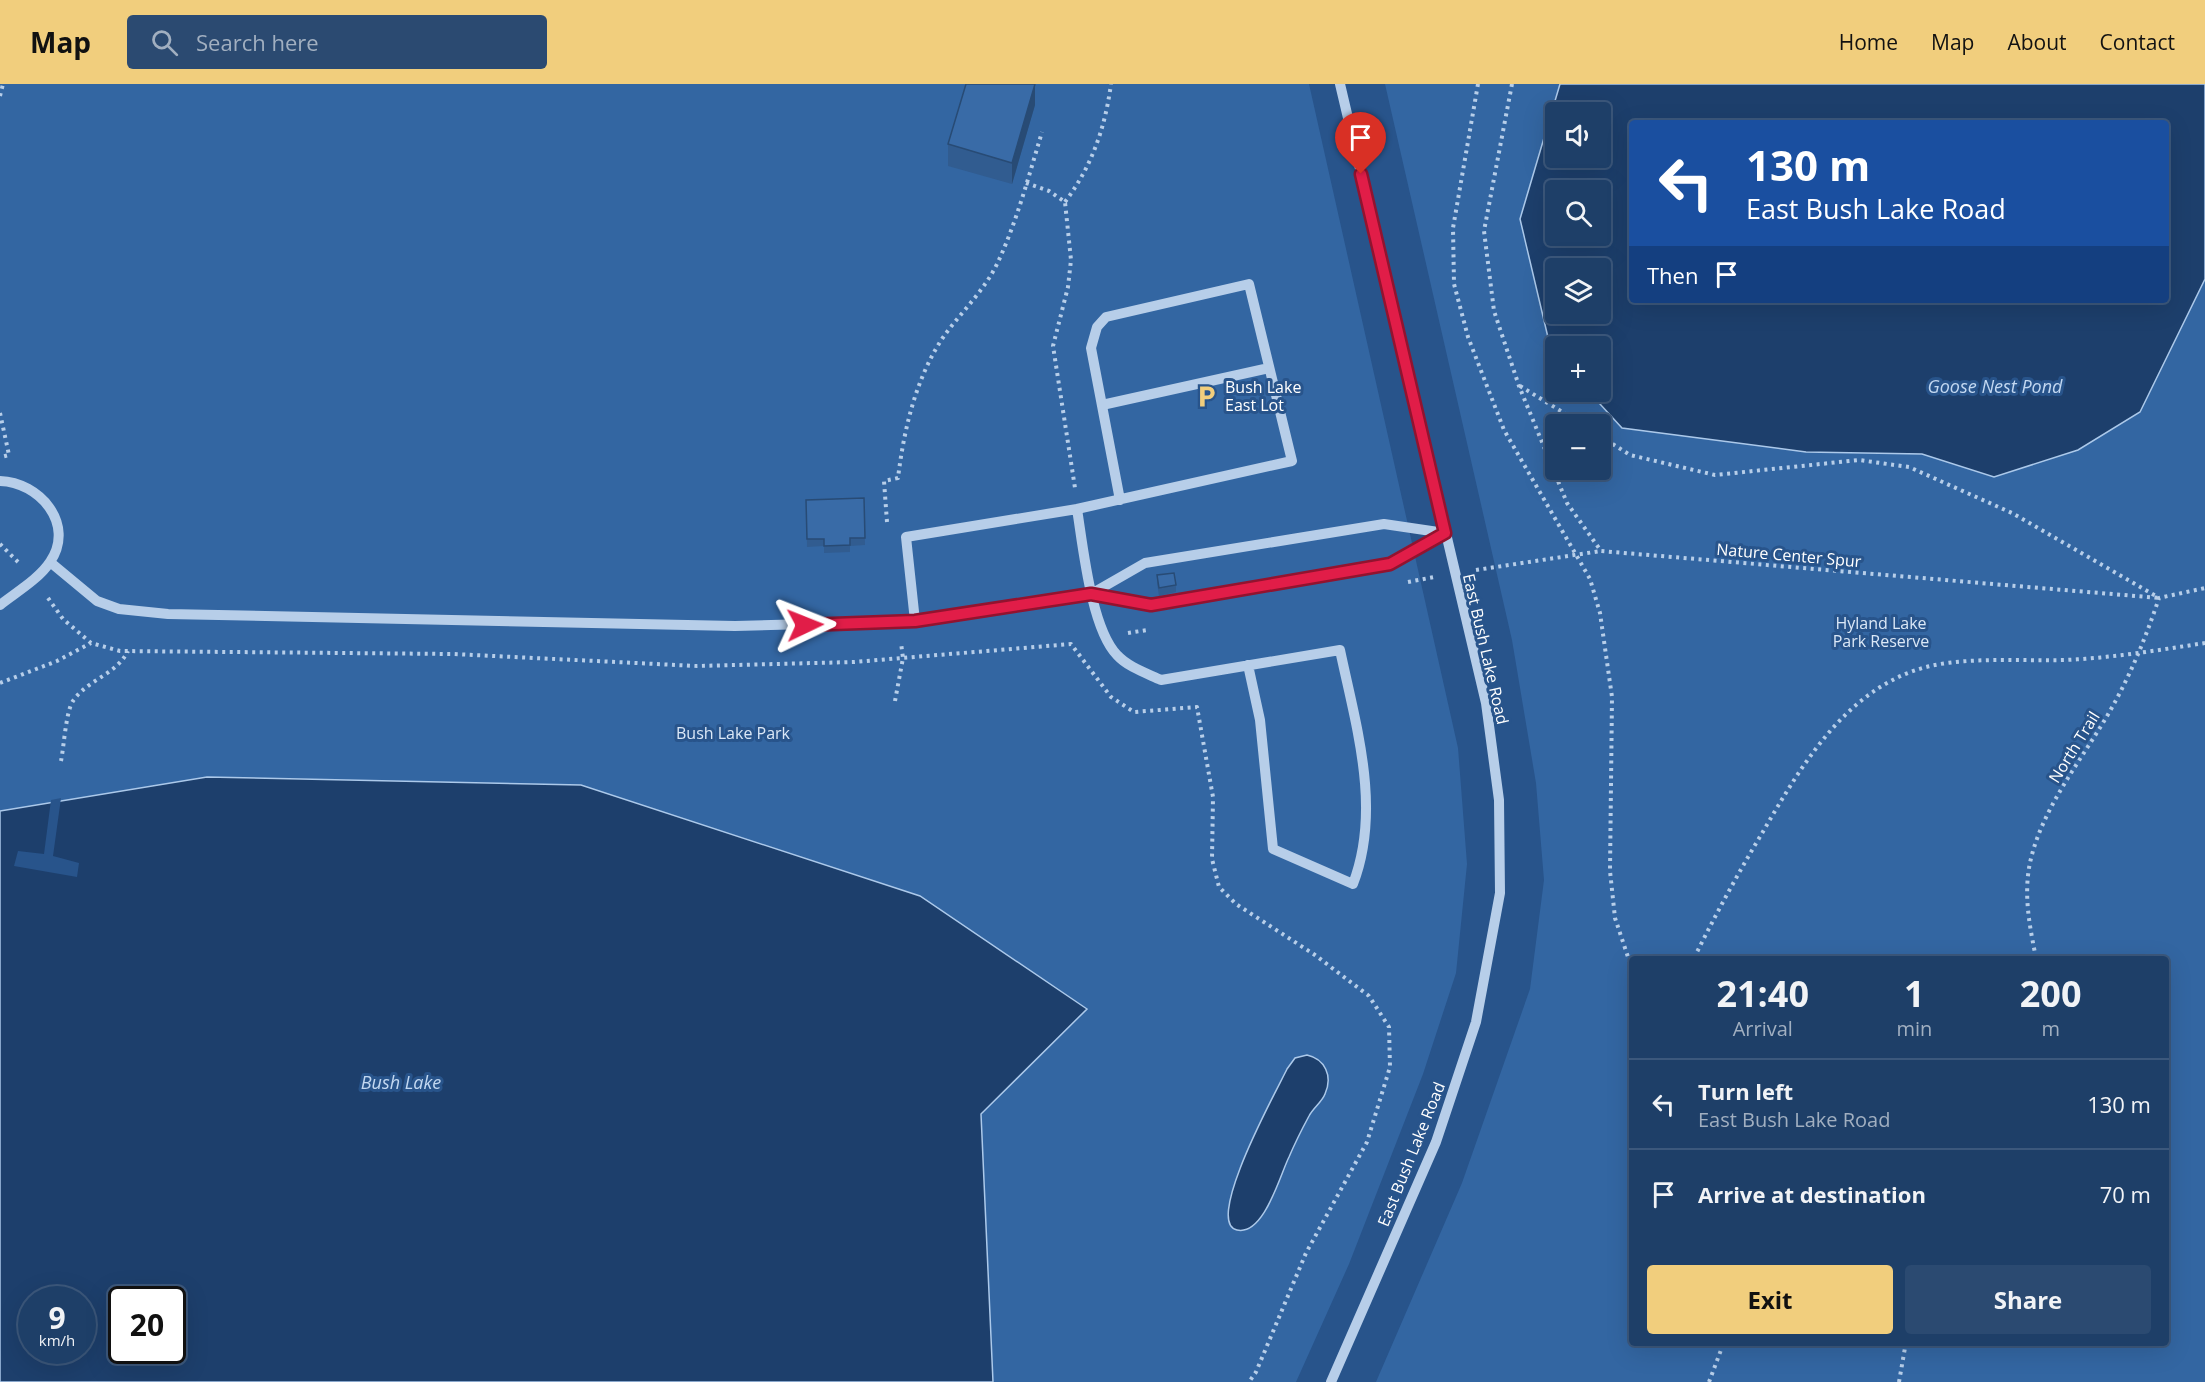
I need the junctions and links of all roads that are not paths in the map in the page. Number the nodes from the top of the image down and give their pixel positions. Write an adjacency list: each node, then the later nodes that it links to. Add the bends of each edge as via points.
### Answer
1 (1340, 84): 7 (street, East Bush Lake Road)
2 (1269, 368): 3 (street); 3 (street, via 1249,284 1106,317 1097,327 1091,348); 5 (street, via 1292,461)
3 (1102, 405): 5 (street)
4 (0, 481): 8 (street, via 18,482 33,489 56,518 58,541)
5 (1120, 500): 6 (street)
6 (1077, 509): 9 (street); 11 (street, via 906,537)
7 (1445, 533): 9 (street, via 1384,524 1145,562); 9 (street, via 1390,564 1151,605); 13 (street, East Bush Lake Road, via 1486,703 1499,800 1500,893 1476,1022 1436,1142)
8 (50, 562): 10 (street); 11 (street, via 97,601 118,609 168,614 735,627)
9 (1091, 594): 11 (street); 12 (street, via 1116,655 1137,670 1161,680)
10 (0, 605)
11 (915, 621)
12 (1248, 665): 12 (street, via 1340,650 1362,753 1367,815 1360,865 1353,884 1273,849 1260,720)
13 (1331, 1382)

